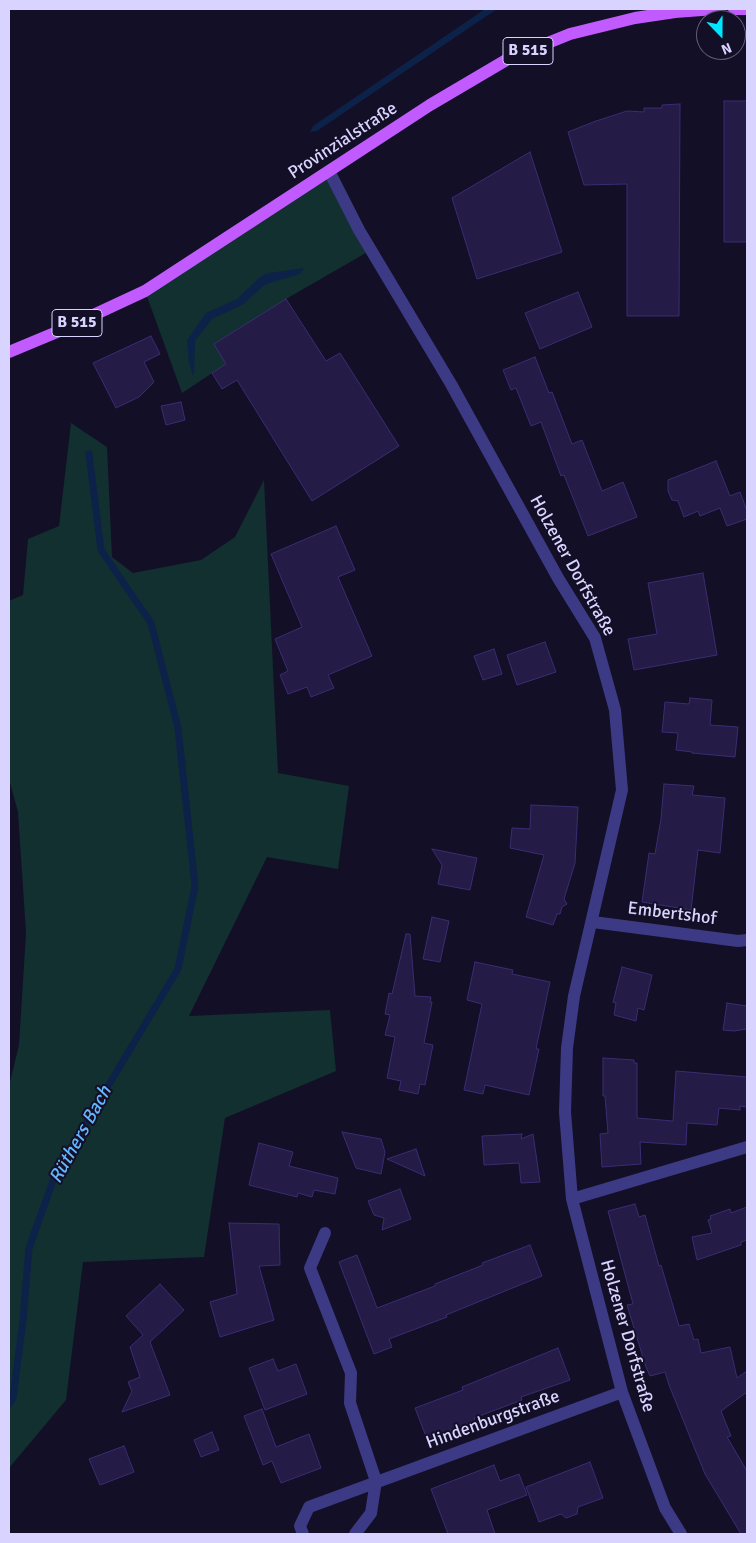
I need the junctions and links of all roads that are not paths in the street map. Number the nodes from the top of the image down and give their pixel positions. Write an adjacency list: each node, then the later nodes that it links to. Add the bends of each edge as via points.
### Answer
1 (715, 9): 4 (main road, Provinzialstraße / B 515)
2 (734, 9): 3 (main road)
3 (747, 9)
4 (634, 14): 5 (main road, Provinzialstraße / B 515, via 570,34 508,60 430,105)
5 (329, 171): 6 (main road, Provinzialstraße / B 515, via 145,291); 7 (street, Holzener Dorfstraße, via 359,230 451,384 558,578 595,638 615,710 622,790)
6 (9, 352)
7 (592, 922): 8 (street, Embertshof); 10 (street, Holzener Dorfstraße, via 574,996 567,1048 565,1112)
8 (747, 940)
9 (747, 1147): 10 (street)
10 (572, 1199): 12 (street, Holzener Dorfstraße)
11 (325, 1233): 13 (street, via 310,1268 351,1373 350,1403)
12 (622, 1392): 13 (street, Hindenburgstraße); 16 (street, Holzener Dorfstraße, via 666,1508)
13 (376, 1481): 14 (street, Hindenburgstraße, via 310,1507 300,1526); 15 (street, via 370,1512)
14 (303, 1534)
15 (355, 1534)
16 (681, 1534)

